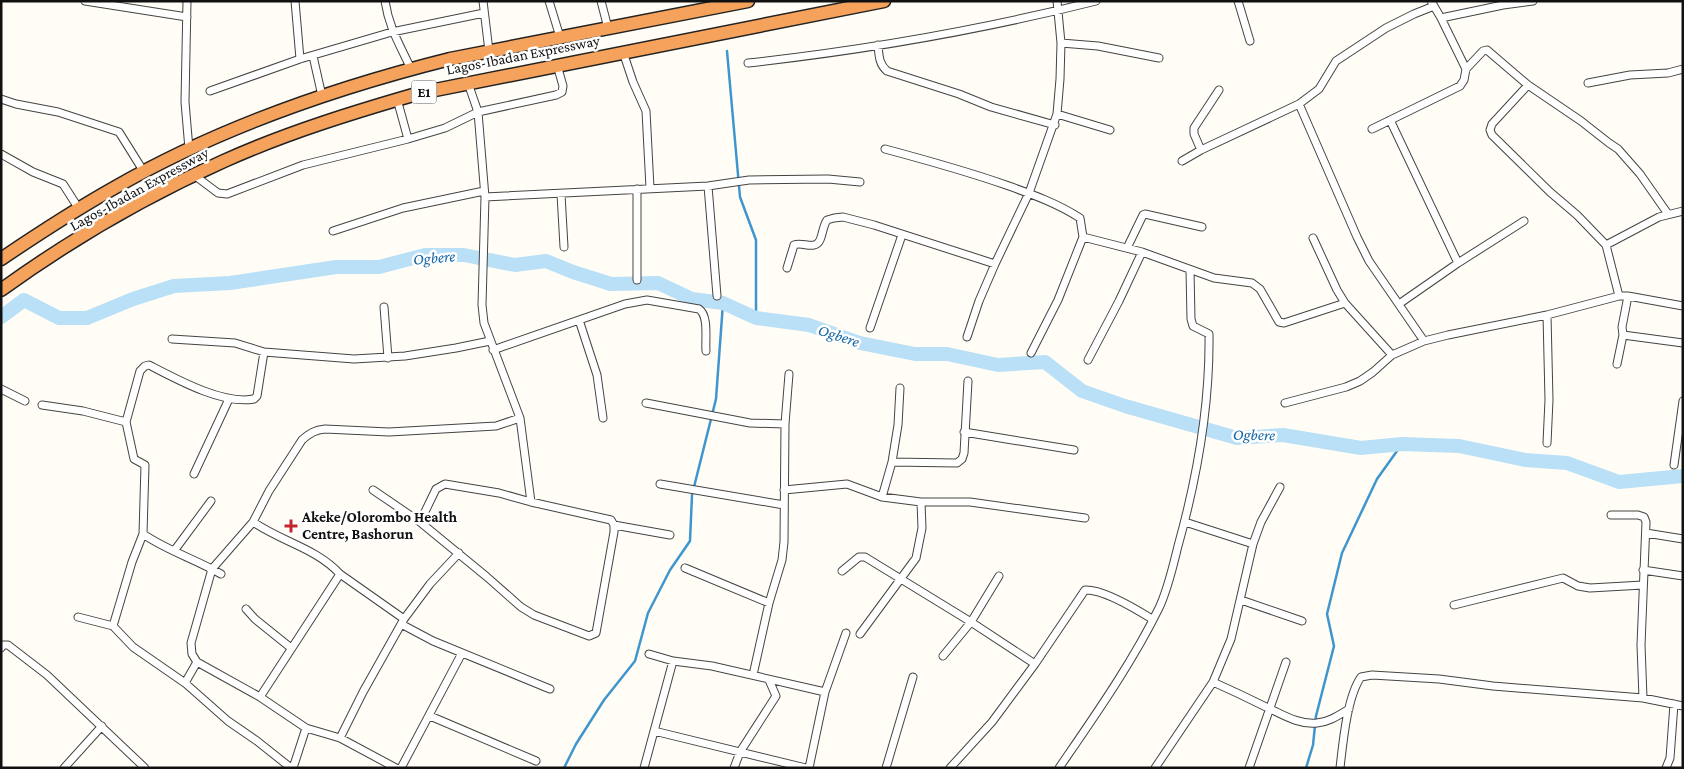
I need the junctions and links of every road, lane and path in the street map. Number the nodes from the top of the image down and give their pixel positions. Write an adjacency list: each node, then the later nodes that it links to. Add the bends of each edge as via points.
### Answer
1 (86, 1): 17 (street)
2 (187, 1): 17 (street)
3 (295, 1): 29 (street)
4 (385, 1): 20 (street)
5 (483, 1): 16 (street)
6 (549, 1): 21 (street)
7 (601, 1): 19 (street)
8 (748, 1): 19 (highway, Lagos-Ibadan Expressway / E1)
9 (884, 1): 26 (highway, Lagos-Ibadan Expressway / E1)
10 (1057, 1): 15 (street)
11 (1096, 1): 15 (street)
12 (1238, 1): 22 (street)
13 (1533, 1): 18 (street)
14 (1432, 4): 18 (street); 43 (street, via 1386,28 1336,61 1319,89)
15 (1059, 10): 23 (street); 24 (street)
16 (484, 13): 20 (street); 25 (street)
17 (187, 17): 52 (street, via 185,102)
18 (1441, 18): 32 (street)
19 (608, 28): 21 (highway, Lagos-Ibadan Expressway / E1)
20 (392, 32): 27 (street); 33 (street)
21 (560, 37): 25 (highway, Lagos-Ibadan Expressway / E1)
22 (1250, 41)
23 (1061, 44): 28 (street, via 1098,46); 45 (street)
24 (878, 46): 30 (street); 47 (street, via 879,59 887,71 991,107)
25 (489, 51): 33 (highway, Lagos-Ibadan Expressway / E1)
26 (623, 52): 31 (highway, Lagos-Ibadan Expressway / E1); 60 (street, via 646,111)
27 (313, 56): 29 (street); 40 (street)
28 (1159, 58)
29 (300, 59): 39 (street)
30 (748, 63)
31 (557, 65): 35 (highway, Lagos-Ibadan Expressway / E1); 44 (street, via 562,92)
32 (1466, 68): 37 (street, via 1487,50); 46 (street, via 1460,86)
33 (411, 69): 40 (highway, Lagos-Ibadan Expressway / E1)
34 (1683, 69): 36 (street)
35 (468, 83): 42 (highway, Lagos-Ibadan Expressway / E1); 44 (street)
36 (1588, 83)
37 (1528, 85): 67 (street, via 1618,149 1649,185); 74 (street, via 1492,124 1492,135)
38 (1219, 90): 53 (street, via 1194,128)
39 (210, 91)
40 (322, 96): 52 (highway, Lagos-Ibadan Expressway / E1)
41 (1, 99): 56 (street, via 58,112 119,132)
42 (398, 99): 50 (street); 57 (highway, Lagos-Ibadan Expressway / E1, via 279,138)
43 (1299, 104): 53 (street); 89 (street, via 1369,262)
44 (478, 112): 50 (street, via 445,128); 63 (street)
45 (1058, 114): 47 (street); 49 (street)
46 (1390, 120): 48 (street); 79 (street)
47 (1054, 124): 62 (street)
48 (1372, 129)
49 (1110, 130)
50 (408, 140): 57 (street, via 304,165 223,195)
51 (885, 149): 62 (street, via 964,170)
52 (189, 150): 56 (highway, Lagos-Ibadan Expressway / E1)
53 (1201, 150): 55 (street)
54 (1, 154): 65 (street, via 63,184)
55 (1182, 162)
56 (144, 172): 65 (highway, Lagos-Ibadan Expressway / E1)
57 (194, 175): 84 (highway, Lagos-Ibadan Expressway / E1, via 116,217)
58 (860, 182): 59 (street, via 749,180)
59 (708, 186): 60 (street); 85 (street)
60 (650, 188): 61 (street)
61 (637, 189): 64 (street); 83 (street)
62 (1029, 193): 72 (street, via 1080,218); 80 (street)
63 (485, 194): 64 (street); 70 (street, via 403,208); 98 (street, via 482,305)
64 (561, 194): 75 (street)
65 (79, 209): 78 (highway, Lagos-Ibadan Expressway / E1)
66 (1683, 211): 67 (street)
67 (1668, 214): 74 (street)
68 (1524, 221): 79 (street)
69 (1202, 227): 76 (street, via 1145,214)
70 (333, 230)
71 (902, 235): 80 (street); 81 (street, via 844,217 834,218 825,222 817,244 794,245); 94 (street)
72 (1083, 237): 76 (street); 104 (street, via 1058,300)
73 (1313, 238): 88 (street)
74 (1606, 245): 86 (street)
75 (564, 247)
76 (1127, 248): 77 (street)
77 (1142, 252): 82 (street); 107 (street)
78 (1, 259)
79 (1458, 263): 89 (street)
80 (994, 264): 96 (street)
81 (787, 268)
82 (1190, 270): 88 (street, via 1214,278 1252,282 1279,322); 143 (street, via 1191,319 1193,326 1209,334 1210,352 1201,440)
83 (637, 280)
84 (1, 290)
85 (717, 296)
86 (1619, 296): 87 (street); 92 (street)
87 (1628, 296): 90 (street); 95 (street)
88 (1345, 303): 105 (street)
89 (1399, 304): 99 (street)
90 (1683, 306)
91 (384, 307): 106 (street)
92 (1547, 315): 99 (street); 125 (street)
93 (579, 320): 101 (street); 102 (street, via 638,300 699,308 705,317); 120 (street, via 598,375)
94 (870, 328)
95 (1623, 336): 100 (street); 108 (street)
96 (967, 337)
97 (172, 339): 103 (street, via 235,343)
98 (490, 341): 101 (street); 106 (street)
99 (1424, 341): 105 (street)
100 (1683, 343)
101 (493, 350): 119 (street)
102 (706, 351)
103 (264, 352): 106 (street, via 354,359); 113 (street, via 257,396 247,400)
104 (1031, 353)
105 (1392, 355): 117 (street, via 1360,381)
106 (388, 358)
107 (1088, 360)
108 (1618, 364)
109 (790, 374): 123 (street)
110 (968, 381): 124 (street)
111 (900, 388): 127 (street)
112 (1, 389): 114 (street)
113 (229, 399): 122 (street, via 180,381 149,365 140,371); 129 (street)
114 (25, 401)
115 (1683, 401): 121 (street)
116 (646, 403): 123 (street, via 750,423)
117 (1285, 403)
118 (42, 405): 122 (street)
119 (520, 418): 136 (street); 141 (street, via 496,426 389,432 316,430 302,440)
120 (603, 418)
121 (1681, 421): 128 (street)
122 (126, 422): 146 (street, via 134,459 145,465)
123 (785, 424): 133 (street)
124 (964, 432): 126 (street); 127 (street, via 964,452 957,463)
125 (1547, 443)
126 (1074, 450)
127 (892, 462): 134 (street)
128 (1674, 465)
129 (194, 474)
130 (660, 484): 138 (street)
131 (1280, 487): 149 (street)
132 (373, 490): 142 (street)
133 (784, 490): 134 (street, via 847,484); 138 (street)
134 (882, 497): 137 (street)
135 (210, 501): 150 (street)
136 (531, 502): 142 (street, via 445,484 436,489); 144 (street, via 610,520)
137 (921, 502): 140 (street, via 970,502); 160 (street, via 922,528 916,558)
138 (784, 505): 163 (street, via 782,560)
139 (1611, 515): 145 (street, via 1644,518)
140 (1085, 518)
141 (253, 522): 153 (street); 157 (street, via 267,532 314,552)
142 (420, 522): 151 (street)
143 (1185, 522): 149 (street); 167 (street, via 1164,595)
144 (614, 525): 147 (street); 151 (street, via 607,578 596,633 592,636 534,616)
145 (1646, 533): 148 (street); 154 (street)
146 (143, 534): 150 (street); 171 (street)
147 (670, 535)
148 (1683, 539)
149 (1252, 544): 162 (street)
150 (174, 551): 153 (street)
151 (459, 553): 169 (street, via 430,584)
152 (685, 568): 163 (street)
153 (212, 569): 156 (street); 180 (street, via 191,643 192,654)
154 (1643, 570): 159 (street); 161 (street)
155 (842, 571): 160 (street, via 859,557 865,557)
156 (221, 574)
157 (340, 574): 169 (street); 175 (street)
158 (999, 576): 170 (street)
159 (1683, 576)
160 (900, 579): 170 (street); 173 (street)
161 (1643, 585): 164 (street, via 1590,588 1563,578); 191 (street)
162 (1240, 600): 168 (street); 186 (street, via 1231,639)
163 (769, 603): 183 (street)
164 (1454, 605)
165 (246, 609): 175 (street)
166 (78, 617): 171 (street)
167 (1152, 618): 182 (street, via 1092,589 1085,590); 213 (street, via 1122,672)
168 (1302, 621)
169 (403, 622): 176 (street, via 433,641); 200 (street)
170 (971, 622): 178 (street); 182 (street)
171 (113, 626): 187 (street, via 133,647)
172 (846, 633): 189 (street)
173 (860, 634)
174 (1, 648): 197 (street, via 8,645 47,675)
175 (291, 648): 190 (street)
176 (462, 653): 188 (street); 196 (street)
177 (648, 654): 179 (street)
178 (943, 656)
179 (673, 661): 183 (street); 199 (street)
180 (198, 662): 187 (street); 190 (street)
181 (1286, 662): 194 (street)
182 (1035, 664): 212 (street, via 992,722)
183 (753, 675): 185 (street)
184 (912, 677): 211 (street)
185 (769, 680): 189 (street); 201 (street, via 776,696)
186 (1213, 682): 194 (street); 214 (street)
187 (185, 683): 203 (street, via 228,721)
188 (550, 689)
189 (825, 692): 210 (street)
190 (260, 697): 198 (street)
191 (1643, 698): 192 (street); 195 (street, via 1372,675 1361,677)
192 (1674, 704): 193 (street); 217 (street, via 1670,758)
193 (1683, 706)
194 (1271, 709): 195 (street, via 1287,718 1315,723 1328,721); 215 (street)
195 (1349, 710): 216 (street)
196 (430, 716): 202 (street); 207 (street)
197 (102, 726): 204 (street); 205 (street)
198 (306, 728): 200 (street); 203 (street)
199 (654, 731): 201 (street); 208 (street)
200 (340, 738): 206 (street)
201 (740, 752): 209 (street); 210 (street)
202 (536, 761)
203 (294, 767)
204 (64, 768)
205 (145, 768)
206 (396, 768)
207 (401, 768)
208 (644, 768)
209 (734, 768)
210 (807, 768)
211 (886, 768)
212 (950, 768)
213 (1059, 768)
214 (1155, 768)
215 (1249, 768)
216 (1340, 768)
217 (1666, 768)

